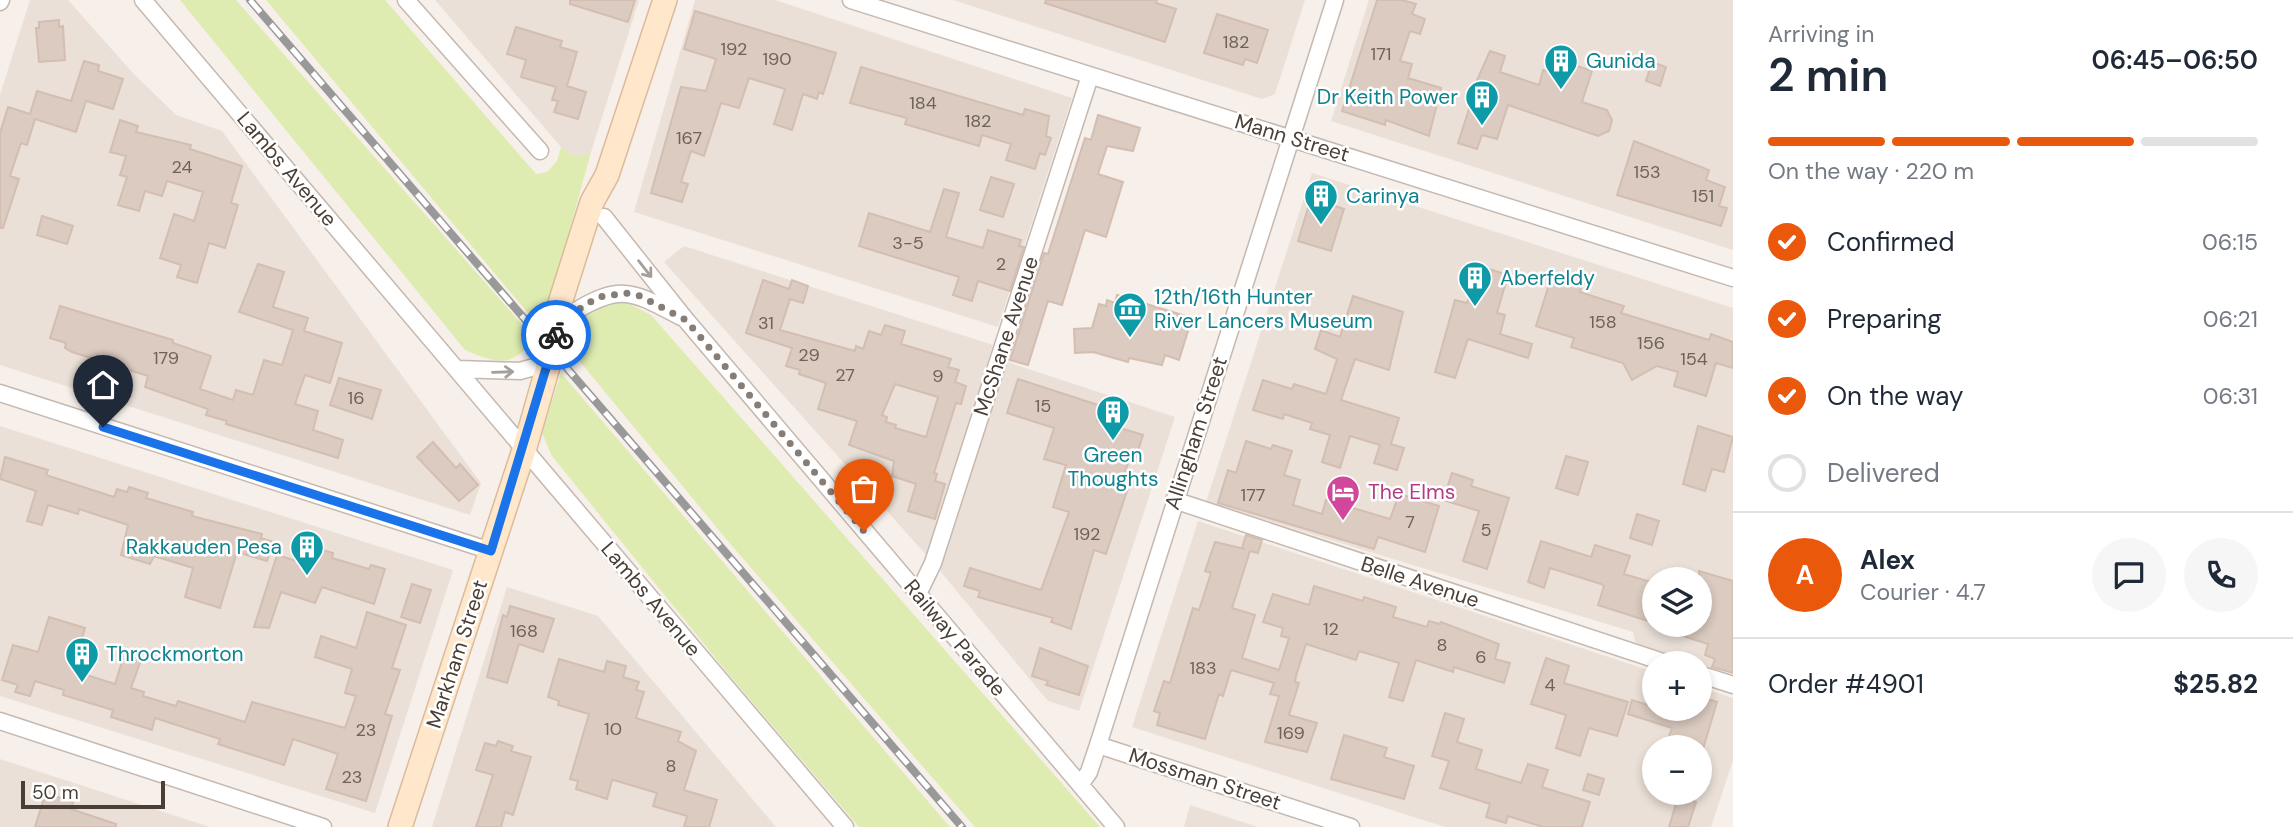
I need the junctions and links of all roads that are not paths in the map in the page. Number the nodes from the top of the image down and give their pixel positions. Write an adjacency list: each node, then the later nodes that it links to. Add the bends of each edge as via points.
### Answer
1 (143, 0): 15 (street, Lambs Avenue)
2 (406, 0): 8 (street)
3 (665, 0): 9 (street, Markham Street)
4 (851, 0): 6 (street, Mann Street)
5 (1335, 0): 7 (street, Allingham Street)
6 (1090, 76): 7 (street, Mann Street); 20 (street, McShane Avenue, via 933,563)
7 (1292, 137): 11 (street, Mann Street); 18 (street, Allingham Street)
8 (540, 151)
9 (607, 176): 10 (street, Markham Street); 12 (street, Markham Street, via 588,215 561,303)
10 (604, 217): 12 (street, Markham Street); 13 (street, Railway Parade, one-way to 13)
11 (1733, 278)
12 (568, 316): 13 (street, Railway Parade, via 598,297 626,293); 14 (street, Markham Street)
13 (686, 320): 20 (street, Railway Parade)
14 (548, 363): 15 (street, one-way to 14, via 520,371); 17 (street, Markham Street)
15 (458, 369): 17 (street, Lambs Avenue)
16 (0, 393): 19 (street)
17 (525, 447): 19 (street, Markham Street); 29 (street, Lambs Avenue)
18 (1174, 500): 21 (street, Belle Avenue); 25 (street, Allingham Street)
19 (491, 551): 28 (street, Markham Street)
20 (918, 594): 26 (street, Railway Parade)
21 (1642, 655)
22 (1712, 678): 23 (street)
23 (1733, 685)
24 (0, 721): 27 (street)
25 (1098, 746): 26 (street, Allingham Street); 31 (street, Mossman Street)
26 (1080, 785): 30 (street, Railway Parade)
27 (323, 827)
28 (400, 827)
29 (845, 827)
30 (1116, 827)
31 (1351, 827)

